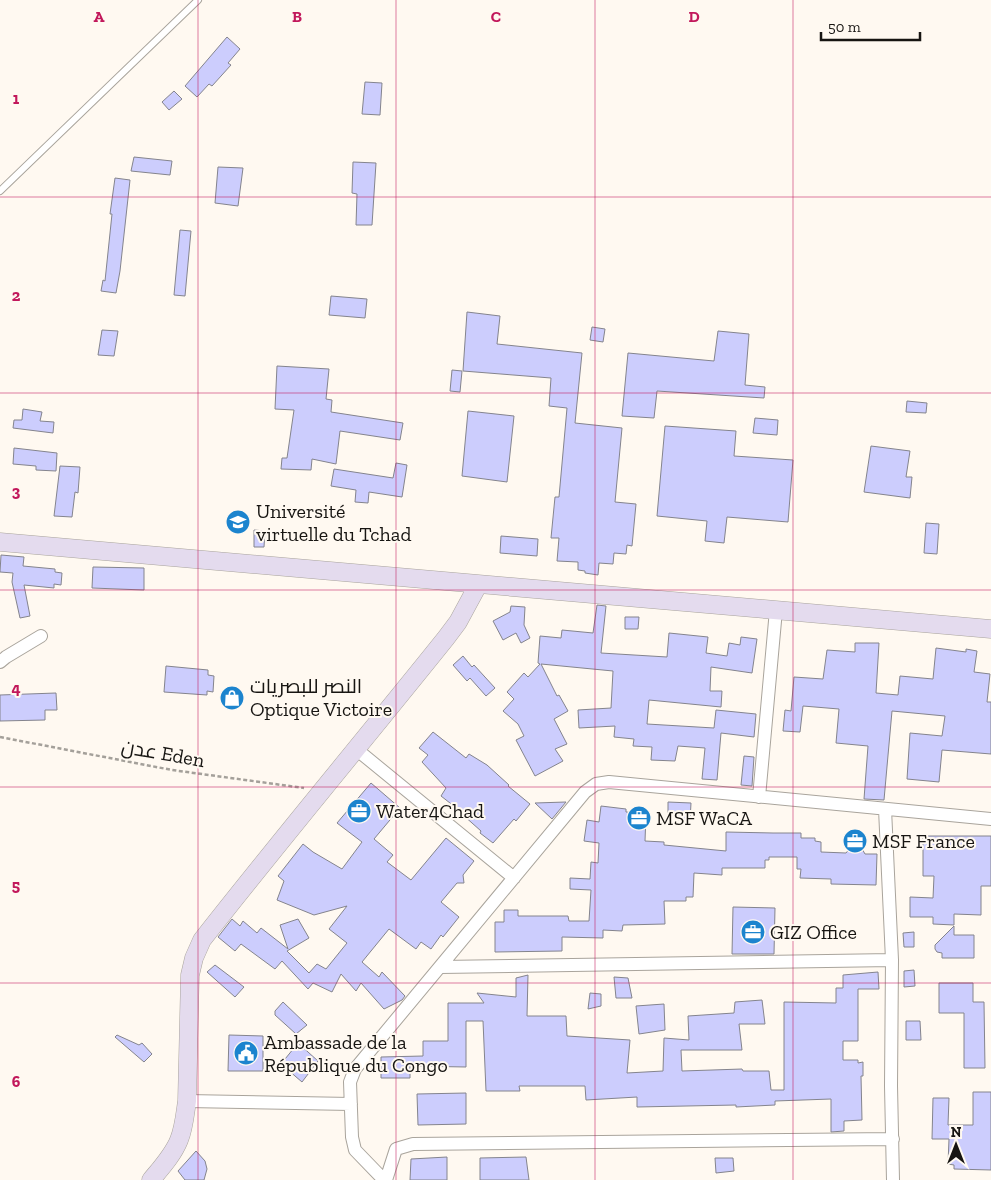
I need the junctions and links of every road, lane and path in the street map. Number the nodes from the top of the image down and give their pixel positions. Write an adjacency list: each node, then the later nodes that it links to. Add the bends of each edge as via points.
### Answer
1 (198, 0): 2 (lane)
2 (0, 191)
3 (0, 542): 4 (street)
4 (478, 585): 5 (street); 10 (street, via 458,622)
5 (776, 610): 6 (street); 12 (street)
6 (991, 629)
7 (41, 636): 8 (street)
8 (0, 662)
9 (0, 737): 11 (path, عدن Eden, via 172,770)
10 (356, 749): 11 (street); 15 (street)
11 (322, 790): 18 (street, via 202,940 194,958 190,976)
12 (759, 797): 13 (street); 15 (street, via 608,782 596,784)
13 (885, 809): 14 (street); 16 (street)
14 (991, 819)
15 (514, 878): 17 (street)
16 (892, 960): 17 (street); 20 (street)
17 (440, 967): 19 (street, via 355,1069 350,1082)
18 (187, 1101): 19 (street); 21 (street, via 178,1141)
19 (351, 1104): 22 (street, via 355,1150)
20 (893, 1139): 22 (street, via 413,1144 396,1149); 23 (street)
21 (152, 1180)
22 (385, 1180)
23 (893, 1180)

